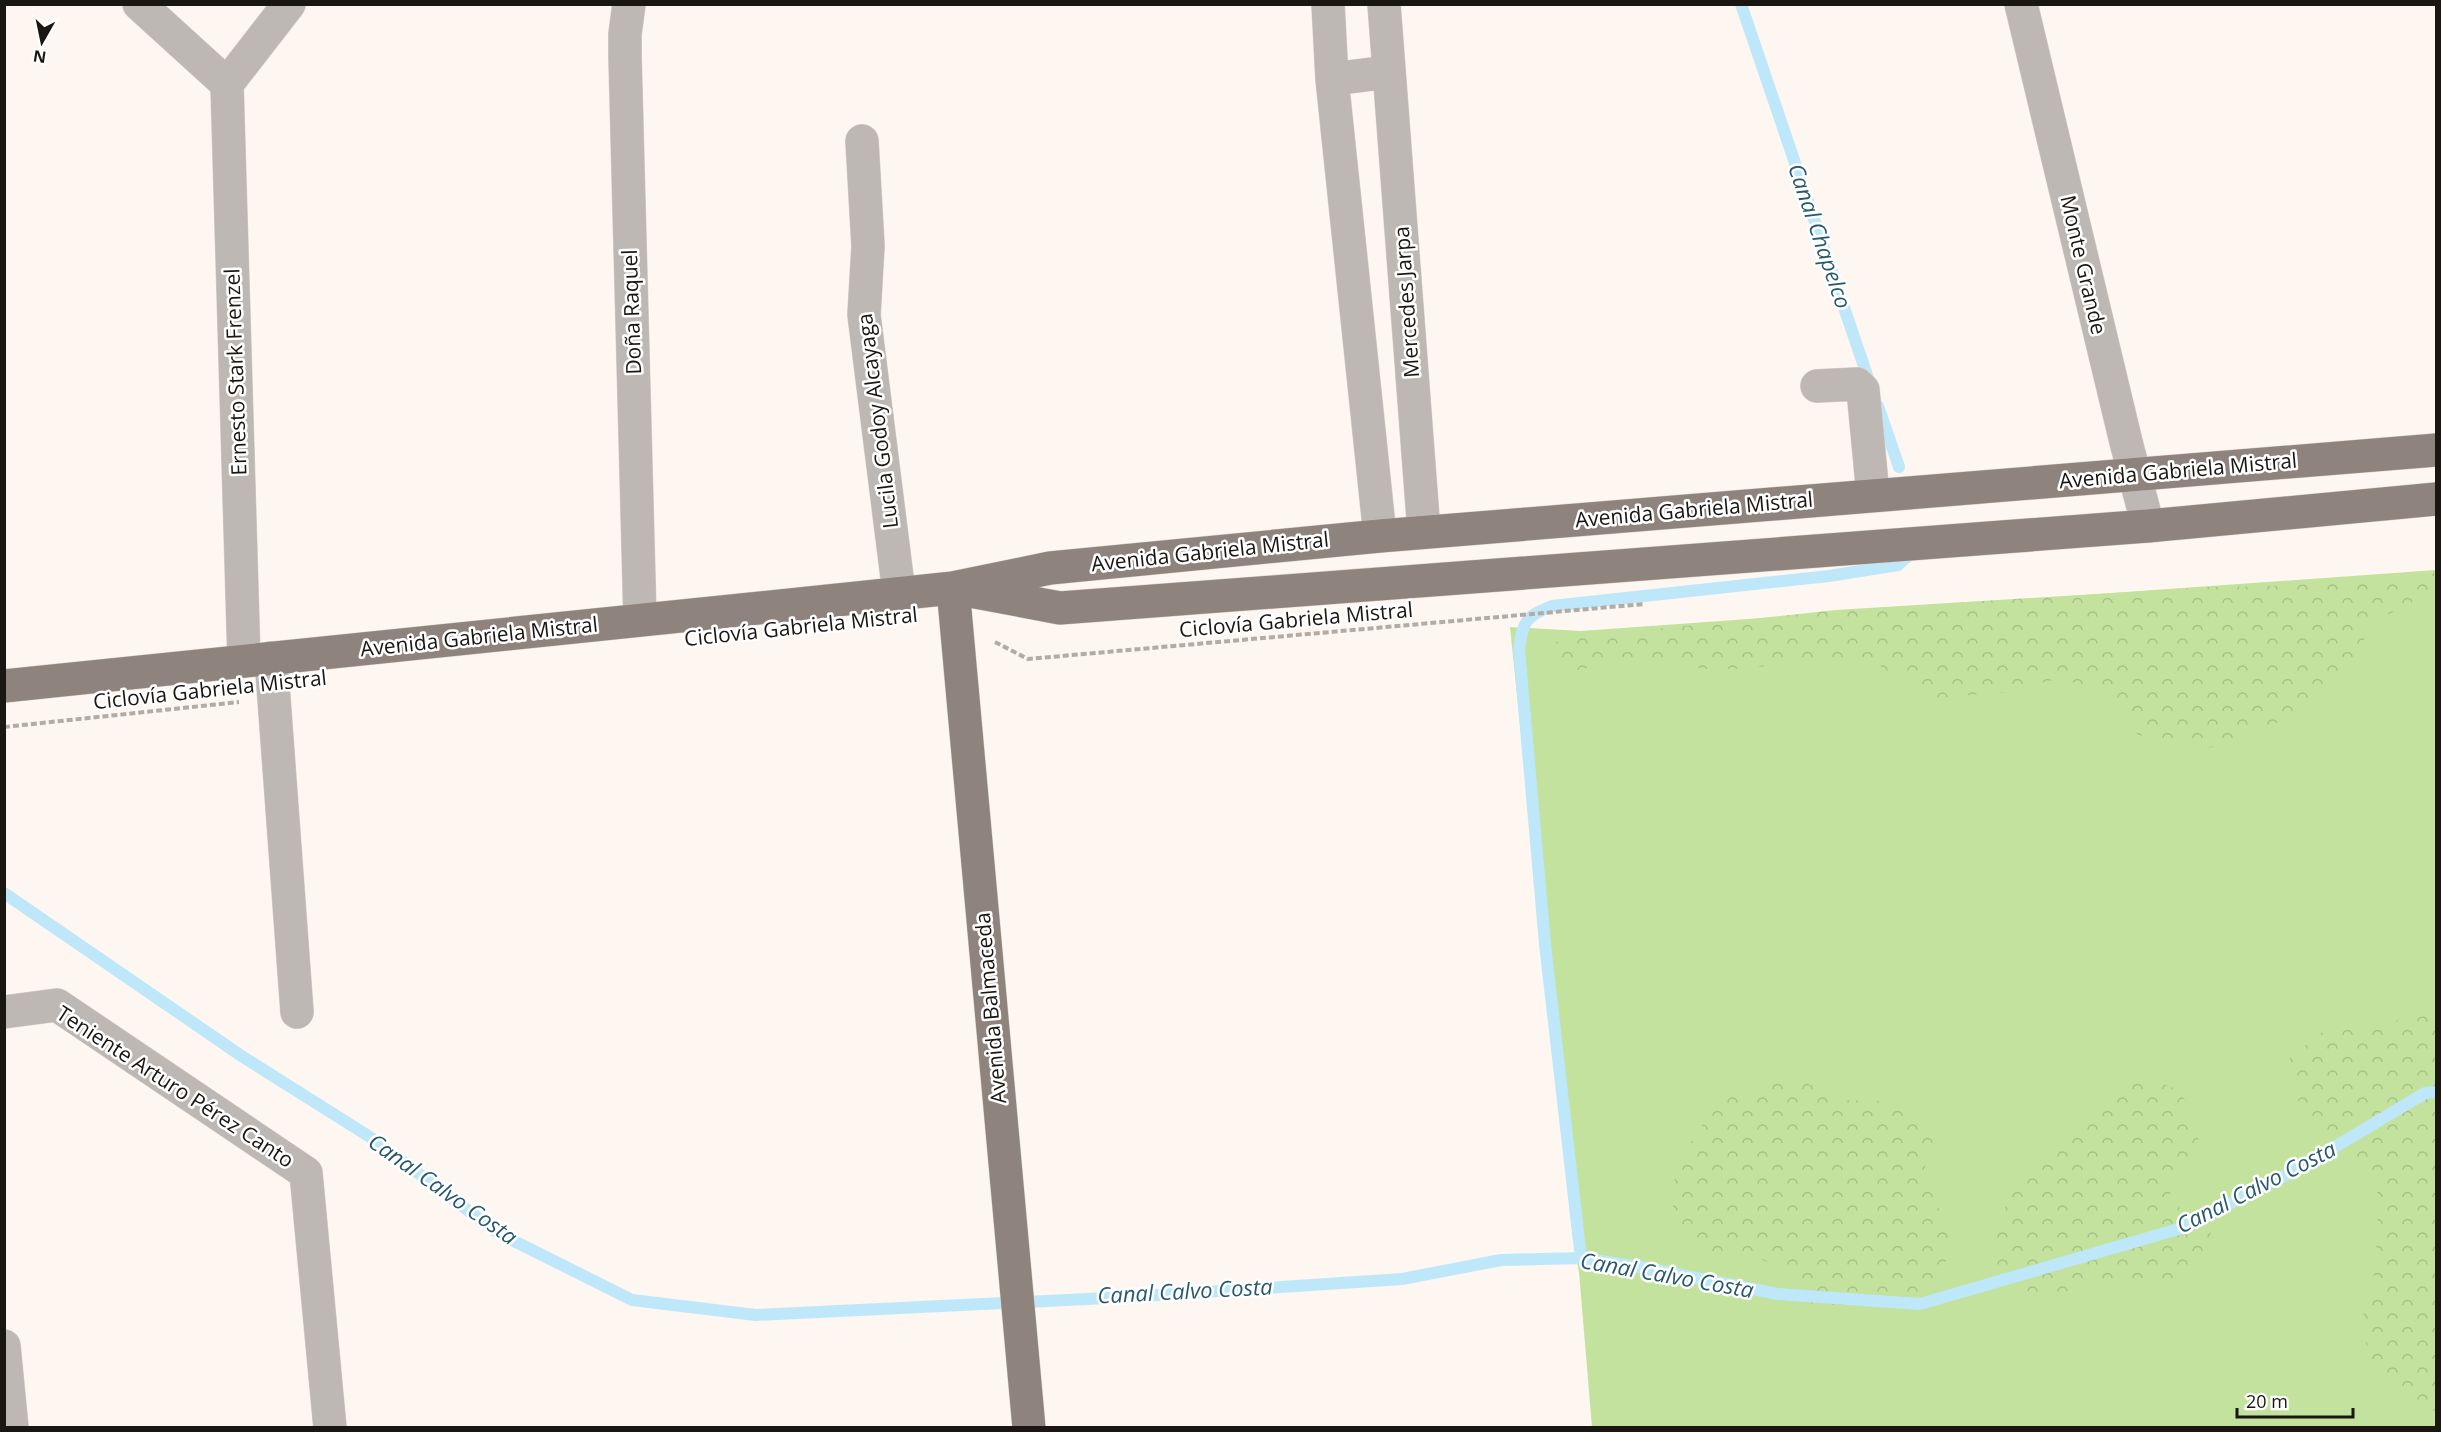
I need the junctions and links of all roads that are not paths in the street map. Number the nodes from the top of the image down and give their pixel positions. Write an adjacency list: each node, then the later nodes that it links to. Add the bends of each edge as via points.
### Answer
1 (139, 4): 9 (street)
2 (288, 4): 9 (street)
3 (629, 4): 21 (street, Doña Raquel, via 625,56)
4 (1328, 4): 8 (street)
5 (1384, 4): 7 (street, Mercedes Jarpa)
6 (2021, 4): 13 (street, Monte Grande)
7 (1389, 72): 8 (street); 17 (street, Mercedes Jarpa)
8 (1332, 78): 18 (street)
9 (227, 84): 22 (street, Ernesto Stark Frenzel)
10 (862, 141): 20 (street, Lucila Godoy Alcayaga, via 868,246 864,315)
11 (1817, 386): 14 (street, via 1857,384 1863,390)
12 (2436, 450): 13 (main road, Avenida Gabriela Mistral)
13 (2135, 476): 14 (main road, Avenida Gabriela Mistral); 16 (street, Monte Grande)
14 (1873, 495): 17 (main road, Avenida Gabriela Mistral)
15 (2436, 499): 16 (main road, Avenida Gabriela Mistral)
16 (2148, 526): 19 (main road, Avenida Gabriela Mistral, via 1060,608)
17 (1424, 532): 18 (main road, Avenida Gabriela Mistral)
18 (1380, 536): 19 (main road, Avenida Gabriela Mistral, via 1050,568)
19 (953, 588): 20 (main road, Avenida Gabriela Mistral); 29 (main road, Avenida Balmaceda)
20 (899, 593): 21 (main road, Avenida Gabriela Mistral)
21 (640, 620): 22 (main road, Avenida Gabriela Mistral)
22 (258, 660): 23 (main road, Avenida Gabriela Mistral); 25 (street, via 274,698)
23 (4, 686)
24 (4, 1012): 28 (street, Teniente Arturo Pérez Canto, via 57,1005 306,1173)
25 (297, 1012)
26 (4, 1346): 27 (street)
27 (12, 1428)
28 (330, 1428)
29 (1029, 1428)

